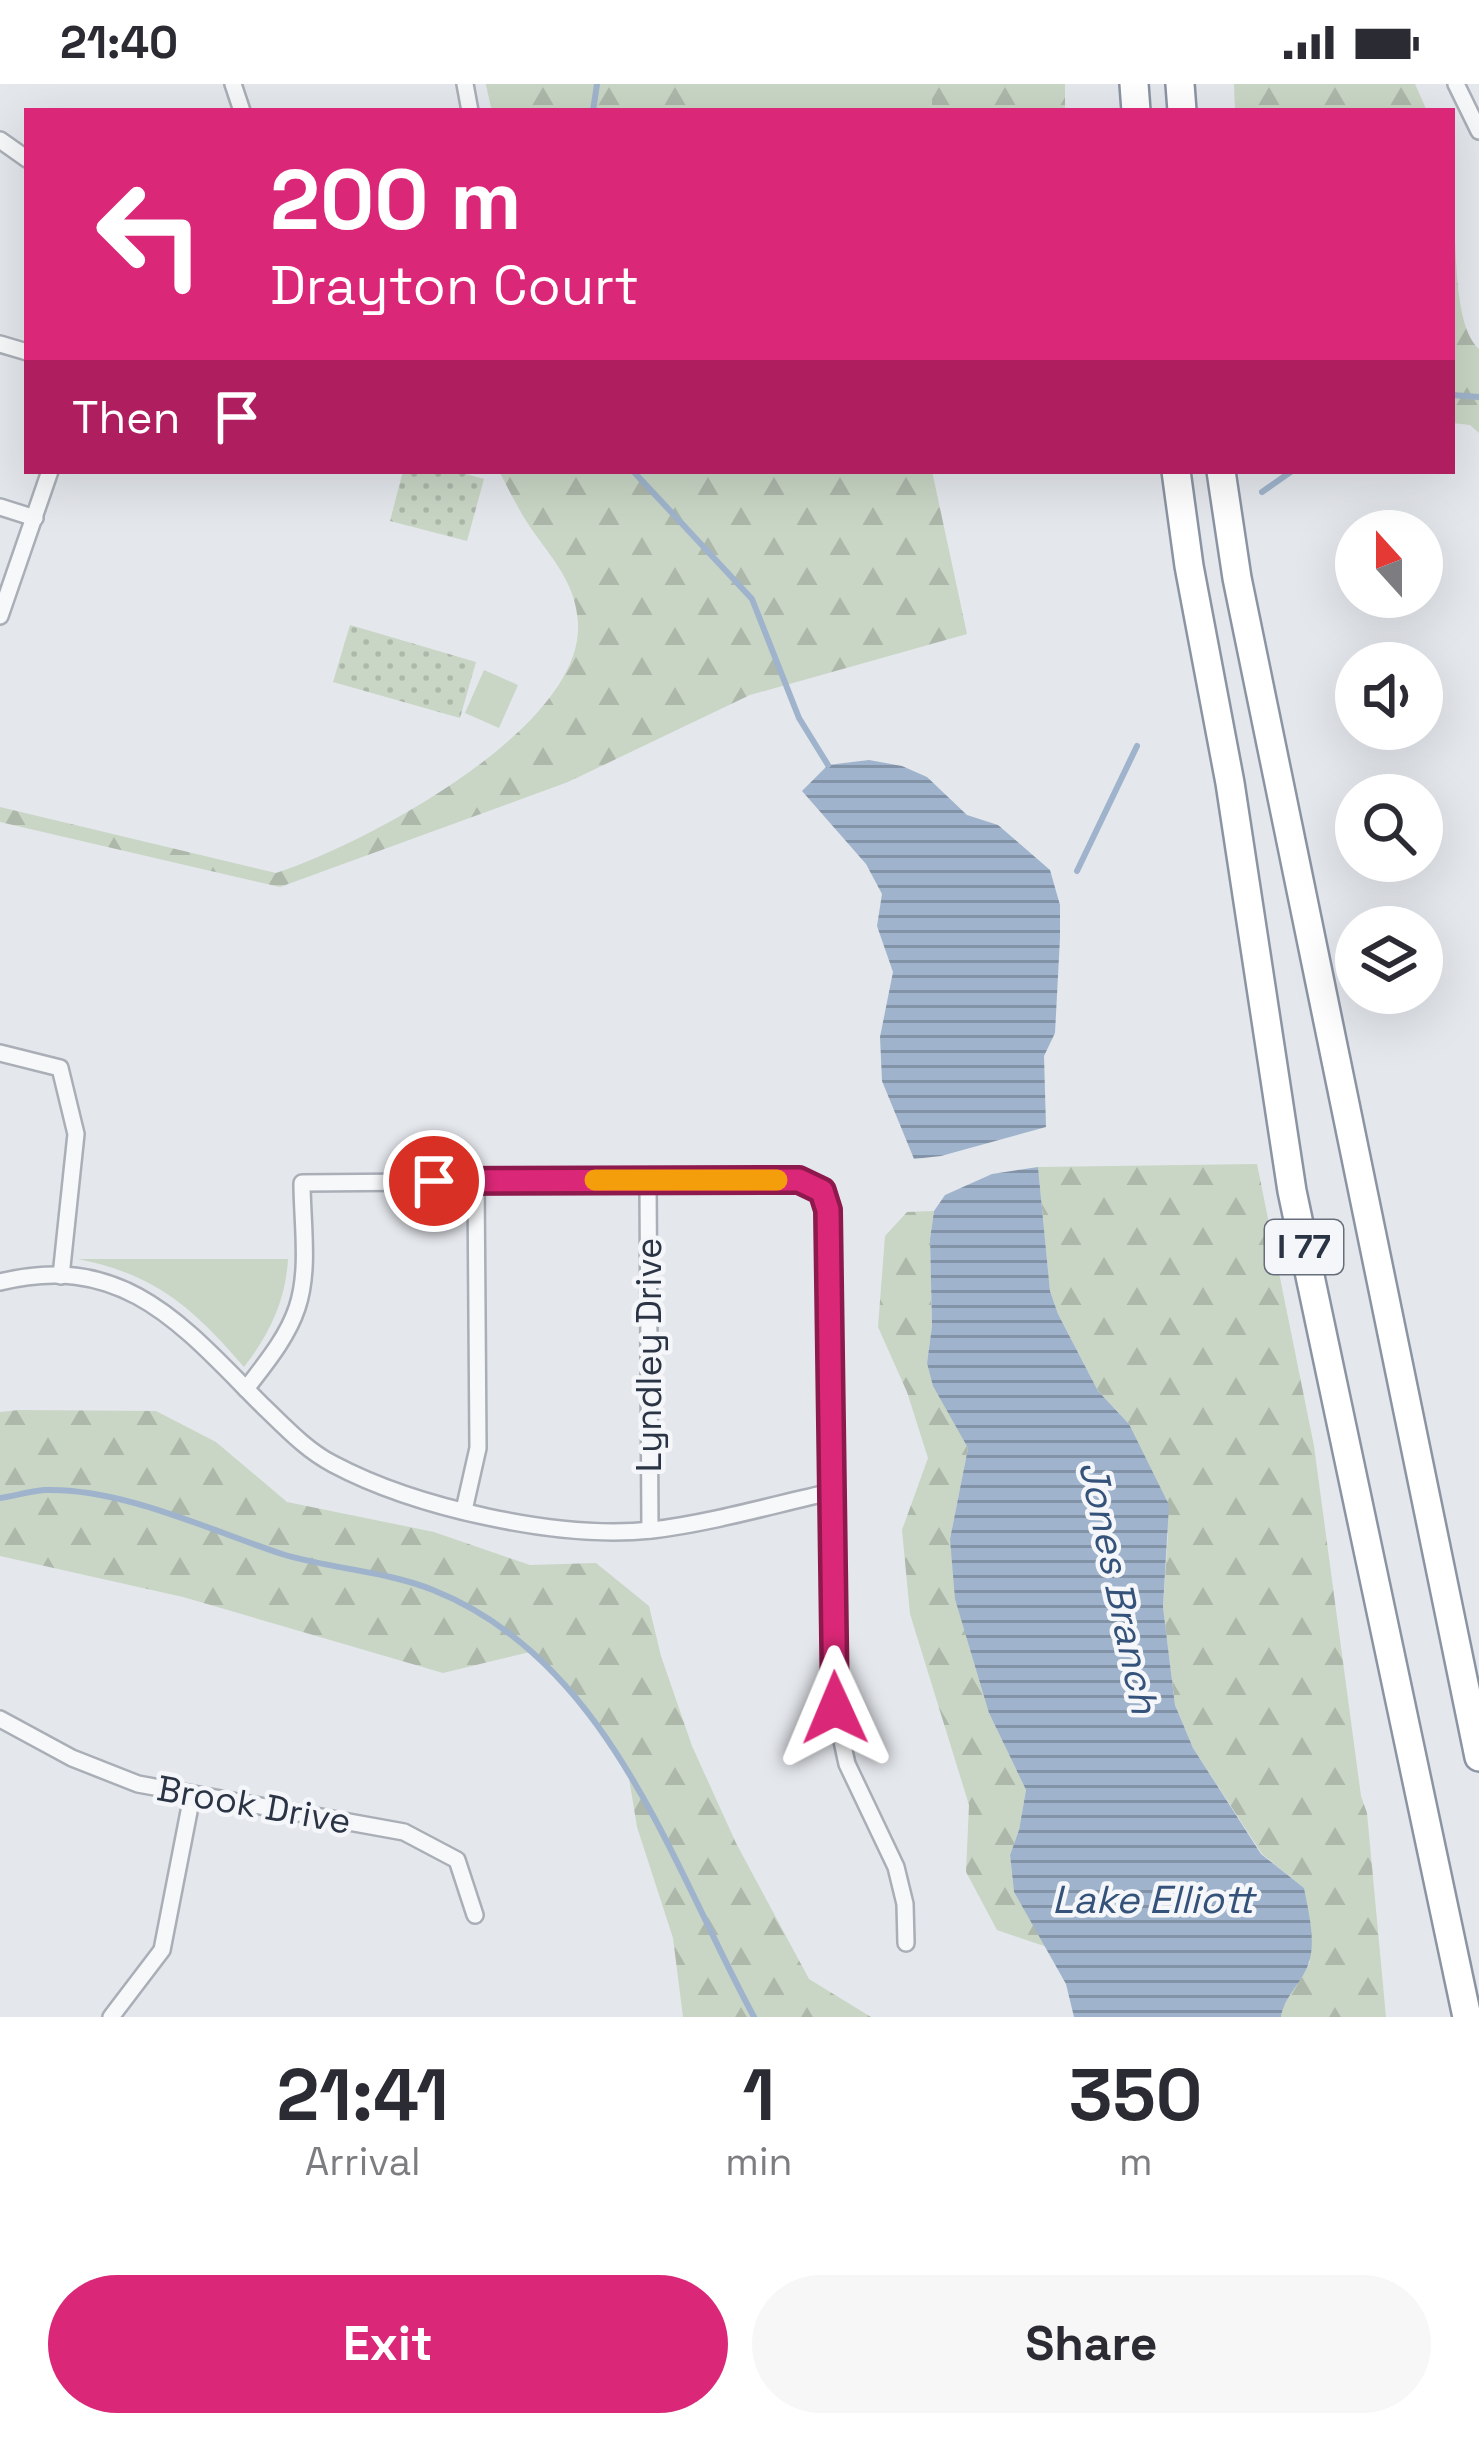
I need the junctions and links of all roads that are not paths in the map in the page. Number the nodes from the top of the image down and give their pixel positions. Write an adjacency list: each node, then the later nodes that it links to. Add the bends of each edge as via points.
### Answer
1 (1456, 84): 2 (street)
2 (1479, 131)
3 (49, 474): 7 (street)
4 (1176, 474): 24 (highway, I 77, via 1292,1191)
5 (1221, 474): 19 (highway, I 77)
6 (0, 507): 7 (street)
7 (35, 518): 8 (street)
8 (0, 616)
9 (0, 1053): 12 (street, via 60,1068 69,1094 76,1133)
10 (476, 1180): 11 (street); 14 (street, via 302,1183 297,1308); 16 (street, via 478,1448)
11 (648, 1180): 15 (street, via 799,1180 822,1191); 17 (street, Lyndley Drive)
12 (61, 1276): 13 (street); 14 (street, via 116,1283 150,1302 191,1331)
13 (0, 1282)
14 (246, 1389): 16 (street, via 330,1462)
15 (831, 1492): 17 (street); 22 (street, via 835,1708 847,1764 896,1868)
16 (464, 1510): 17 (street, via 560,1530)
17 (650, 1530)
18 (0, 1719): 20 (street, Brook Drive, via 72,1758)
19 (1479, 1757)
20 (192, 1796): 21 (street, Brook Drive, via 404,1832 457,1860); 23 (street, via 162,1950)
21 (475, 1916)
22 (905, 1943)
23 (111, 2017)
24 (1467, 2017)

